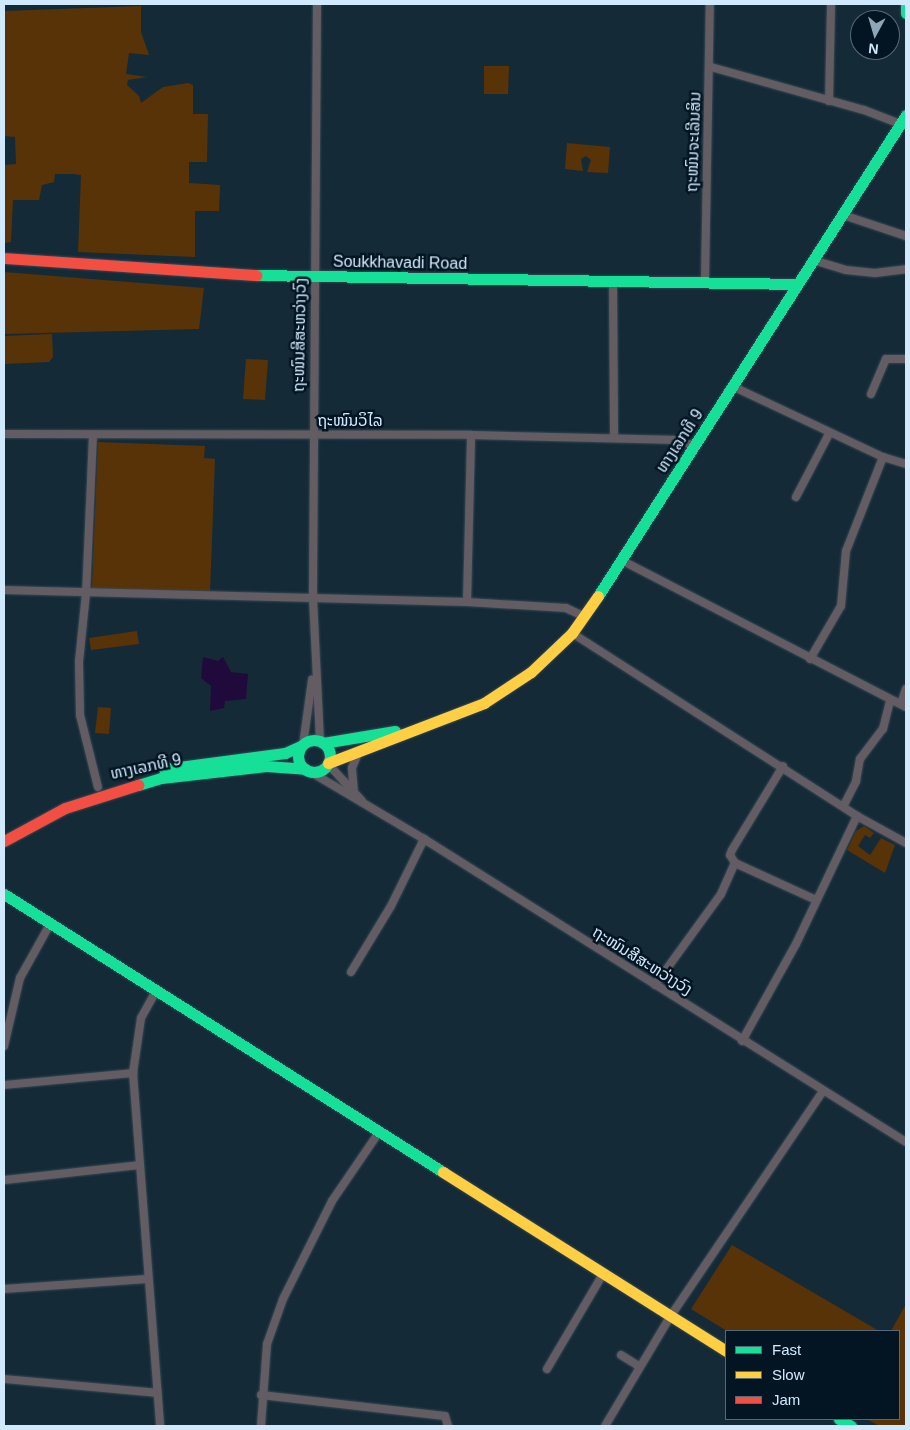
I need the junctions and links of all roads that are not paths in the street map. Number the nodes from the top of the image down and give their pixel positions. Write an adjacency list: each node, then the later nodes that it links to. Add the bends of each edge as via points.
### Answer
1 (317, 4): 14 (street, ຖະໜົນສີສະຫວ່າງວົງ)
2 (710, 4): 6 (street, ຖະໜົນຈະເລີນສິນ)
3 (831, 4): 7 (street)
4 (906, 4): 5 (main road)
5 (906, 13)
6 (711, 67): 7 (street); 15 (street, ຖະໜົນຈະເລີນສິນ)
7 (829, 100): 8 (street)
8 (903, 119): 9 (main road, ທາງເລກທີ 9)
9 (843, 215): 10 (street); 12 (main road, ທາງເລກທີ 9)
10 (906, 236)
11 (4, 258): 14 (main road, Soukkhavadi Road)
12 (813, 260): 13 (street, via 846,270); 17 (main road, ທາງເລກທີ 9)
13 (905, 269)
14 (314, 279): 16 (main road, Soukkhavadi Road); 22 (street, ຖະໜົນສີສະຫວ່າງວົງ)
15 (705, 280): 16 (main road, Soukkhavadi Road); 17 (main road, Soukkhavadi Road)
16 (613, 282): 26 (street)
17 (797, 284): 19 (main road, ທາງເລກທີ 9)
18 (906, 358): 20 (street, via 886,359)
19 (734, 387): 23 (street); 27 (main road, ທາງເລກທີ 9)
20 (871, 394)
21 (4, 434): 24 (street, ຖະໜົນວິໄລ)
22 (313, 434): 24 (street, ຖະໜົນວິໄລ); 25 (street, ຖະໜົນວິໄລ); 34 (street, ຖະໜົນສີສະຫວ່າງວົງ)
23 (829, 434): 28 (street); 30 (street)
24 (92, 435): 33 (street)
25 (471, 435): 26 (street, ຖະໜົນວິໄລ); 35 (street)
26 (614, 438): 27 (street, ຖະໜົນວິໄລ, via 679,440)
27 (695, 446): 31 (main road, ທາງເລກທີ 9)
28 (883, 458): 29 (street); 38 (street, via 846,551 841,606)
29 (906, 464)
30 (796, 497)
31 (623, 561): 36 (main road, ທາງເລກທີ 9); 38 (street)
32 (4, 590): 33 (street)
33 (86, 592): 34 (street); 50 (street, via 78,662 80,715)
34 (313, 598): 35 (street); 39 (street, ຖະໜົນສີສະຫວ່າງວົງ)
35 (467, 602): 36 (street, via 566,608)
36 (585, 617): 37 (main road, ທາງເລກທີ 9)
37 (572, 633): 43 (main road, ທາງເລກທີ 9, via 531,672 503,692); 48 (street)
38 (810, 659): 41 (street)
39 (314, 666): 44 (street); 45 (street)
40 (906, 689): 42 (street)
41 (890, 700): 42 (street); 53 (street, via 883,729 860,759 856,781)
42 (903, 706)
43 (425, 726): 44 (main road, ທາງເລກທີ 9); 46 (main road, ທາງເລກທີ 9)
44 (321, 742): 45 (main road); 47 (main road, via 328,750)
45 (302, 746): 49 (main road, via 298,756); 50 (main road, ທາງເລກທີ 9, via 285,753 160,770)
46 (361, 750): 47 (main road, ທາງເລກທີ 9); 51 (street, via 352,768)
47 (328, 763): 49 (main road, via 320,771); 51 (street)
48 (783, 766): 53 (street); 60 (street, via 732,850 730,855)
49 (307, 770): 52 (street, ຖະໜົນສີສະຫວ່າງວົງ); 55 (main road, ທາງເລກທີ 9, via 266,766 161,778 101,794)
50 (98, 787): 55 (main road, ທາງເລກທີ 9)
51 (354, 792): 52 (street)
52 (364, 803): 57 (street, ຖະໜົນສີສະຫວ່າງວົງ)
53 (844, 805): 54 (street)
54 (857, 816): 59 (street); 62 (street)
55 (30, 821): 56 (main road, ທາງເລກທີ 9); 58 (main road, ທາງເລກທີ 9)
56 (4, 831)
57 (424, 839): 64 (street, via 392,906); 65 (street, ຖະໜົນສີສະຫວ່າງວົງ)
58 (4, 841)
59 (906, 843)
60 (736, 864): 62 (street); 65 (street, via 720,894)
61 (4, 894): 63 (main road)
62 (814, 900): 67 (street, via 796,944)
63 (50, 924): 66 (main road); 68 (street, via 20,978)
64 (351, 972)
65 (655, 985): 67 (street, ຖະໜົນສີສະຫວ່າງວົງ)
66 (156, 991): 69 (street, via 141,1018); 72 (main road)
67 (742, 1041): 71 (street, ຖະໜົນສີສະຫວ່າງວົງ)
68 (4, 1046)
69 (133, 1073): 70 (street); 74 (street)
70 (4, 1085)
71 (823, 1091): 73 (street, ຖະໜົນສີສະຫວ່າງວົງ); 79 (street)
72 (379, 1132): 76 (main road); 86 (street, via 332,1201 283,1299 268,1344)
73 (906, 1142)
74 (138, 1165): 75 (street); 77 (street)
75 (4, 1180)
76 (603, 1274): 79 (main road); 83 (street)
77 (147, 1279): 78 (street); 85 (street)
78 (4, 1289)
79 (670, 1317): 80 (main road); 82 (street)
80 (725, 1350)
81 (621, 1355): 82 (street)
82 (640, 1367): 90 (street)
83 (546, 1369)
84 (4, 1379): 85 (street)
85 (156, 1393): 87 (street)
86 (261, 1396): 88 (street); 89 (street, via 445,1416)
87 (160, 1426)
88 (261, 1426)
89 (448, 1426)
90 (605, 1426)

